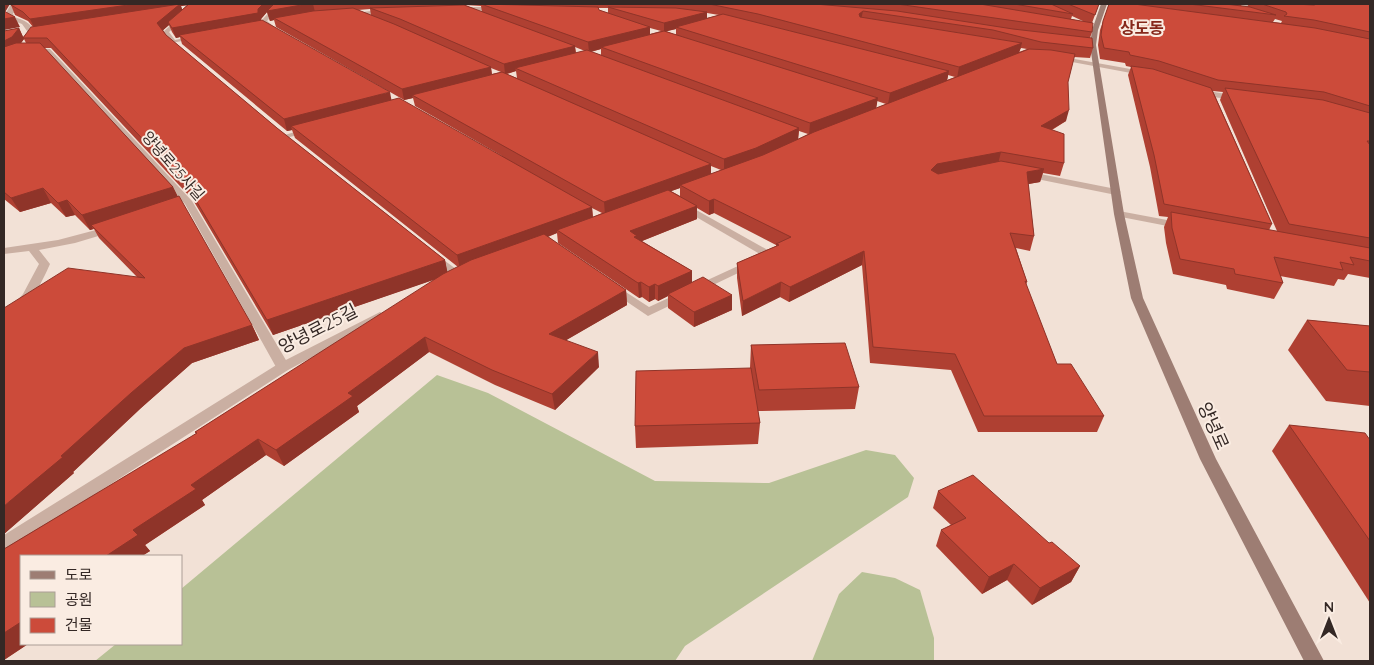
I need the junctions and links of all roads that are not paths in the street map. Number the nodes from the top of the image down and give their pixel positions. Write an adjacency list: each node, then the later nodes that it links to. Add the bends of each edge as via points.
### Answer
1 (13, 4): 9 (street)
2 (280, 4): 16 (street, via 264,21)
3 (1242, 4): 5 (street); 10 (street)
4 (1104, 5): 26 (main road, 양녕로, via 1089,29 1088,44)
5 (1271, 8)
6 (38, 9): 9 (street)
7 (506, 10): 14 (street, via 456,9)
8 (393, 11): 13 (street)
9 (7, 13): 18 (street, via 11,18 22,21)
10 (1247, 13)
11 (186, 14): 23 (street, via 166,32)
12 (344, 14): 13 (street)
13 (354, 14): 15 (street)
14 (483, 17)
15 (372, 21)
16 (270, 24): 17 (street); 21 (street)
17 (256, 27)
18 (32, 32): 19 (main road); 20 (street); 45 (street, 양녕로25사길, via 21,50 48,50 184,204)
19 (42, 32)
20 (22, 33)
21 (283, 35)
22 (201, 37): 23 (street)
23 (173, 42): 24 (street)
24 (180, 48)
25 (1048, 56): 26 (street)
26 (1097, 64): 27 (street); 33 (main road, 양녕로)
27 (1152, 75)
28 (1195, 90): 29 (street, via 1214,99)
29 (1250, 100)
30 (321, 126): 31 (street, via 281,133)
31 (292, 142)
32 (1016, 172): 33 (street)
33 (1116, 192): 35 (main road, 양녕로)
34 (669, 197): 42 (street, via 769,255 648,312)
35 (1120, 214): 37 (street); 47 (main road, 양녕로, via 1137,298 1208,459)
36 (117, 227): 38 (street)
37 (1197, 228)
38 (33, 249): 39 (street); 44 (street, via 45,264 35,288)
39 (4, 251)
40 (428, 251): 41 (street)
41 (459, 276)
42 (601, 280)
43 (388, 312): 45 (street, 양녕로25길)
44 (4, 323)
45 (283, 366): 46 (street, 양녕로25길)
46 (4, 544)
47 (1314, 661)

